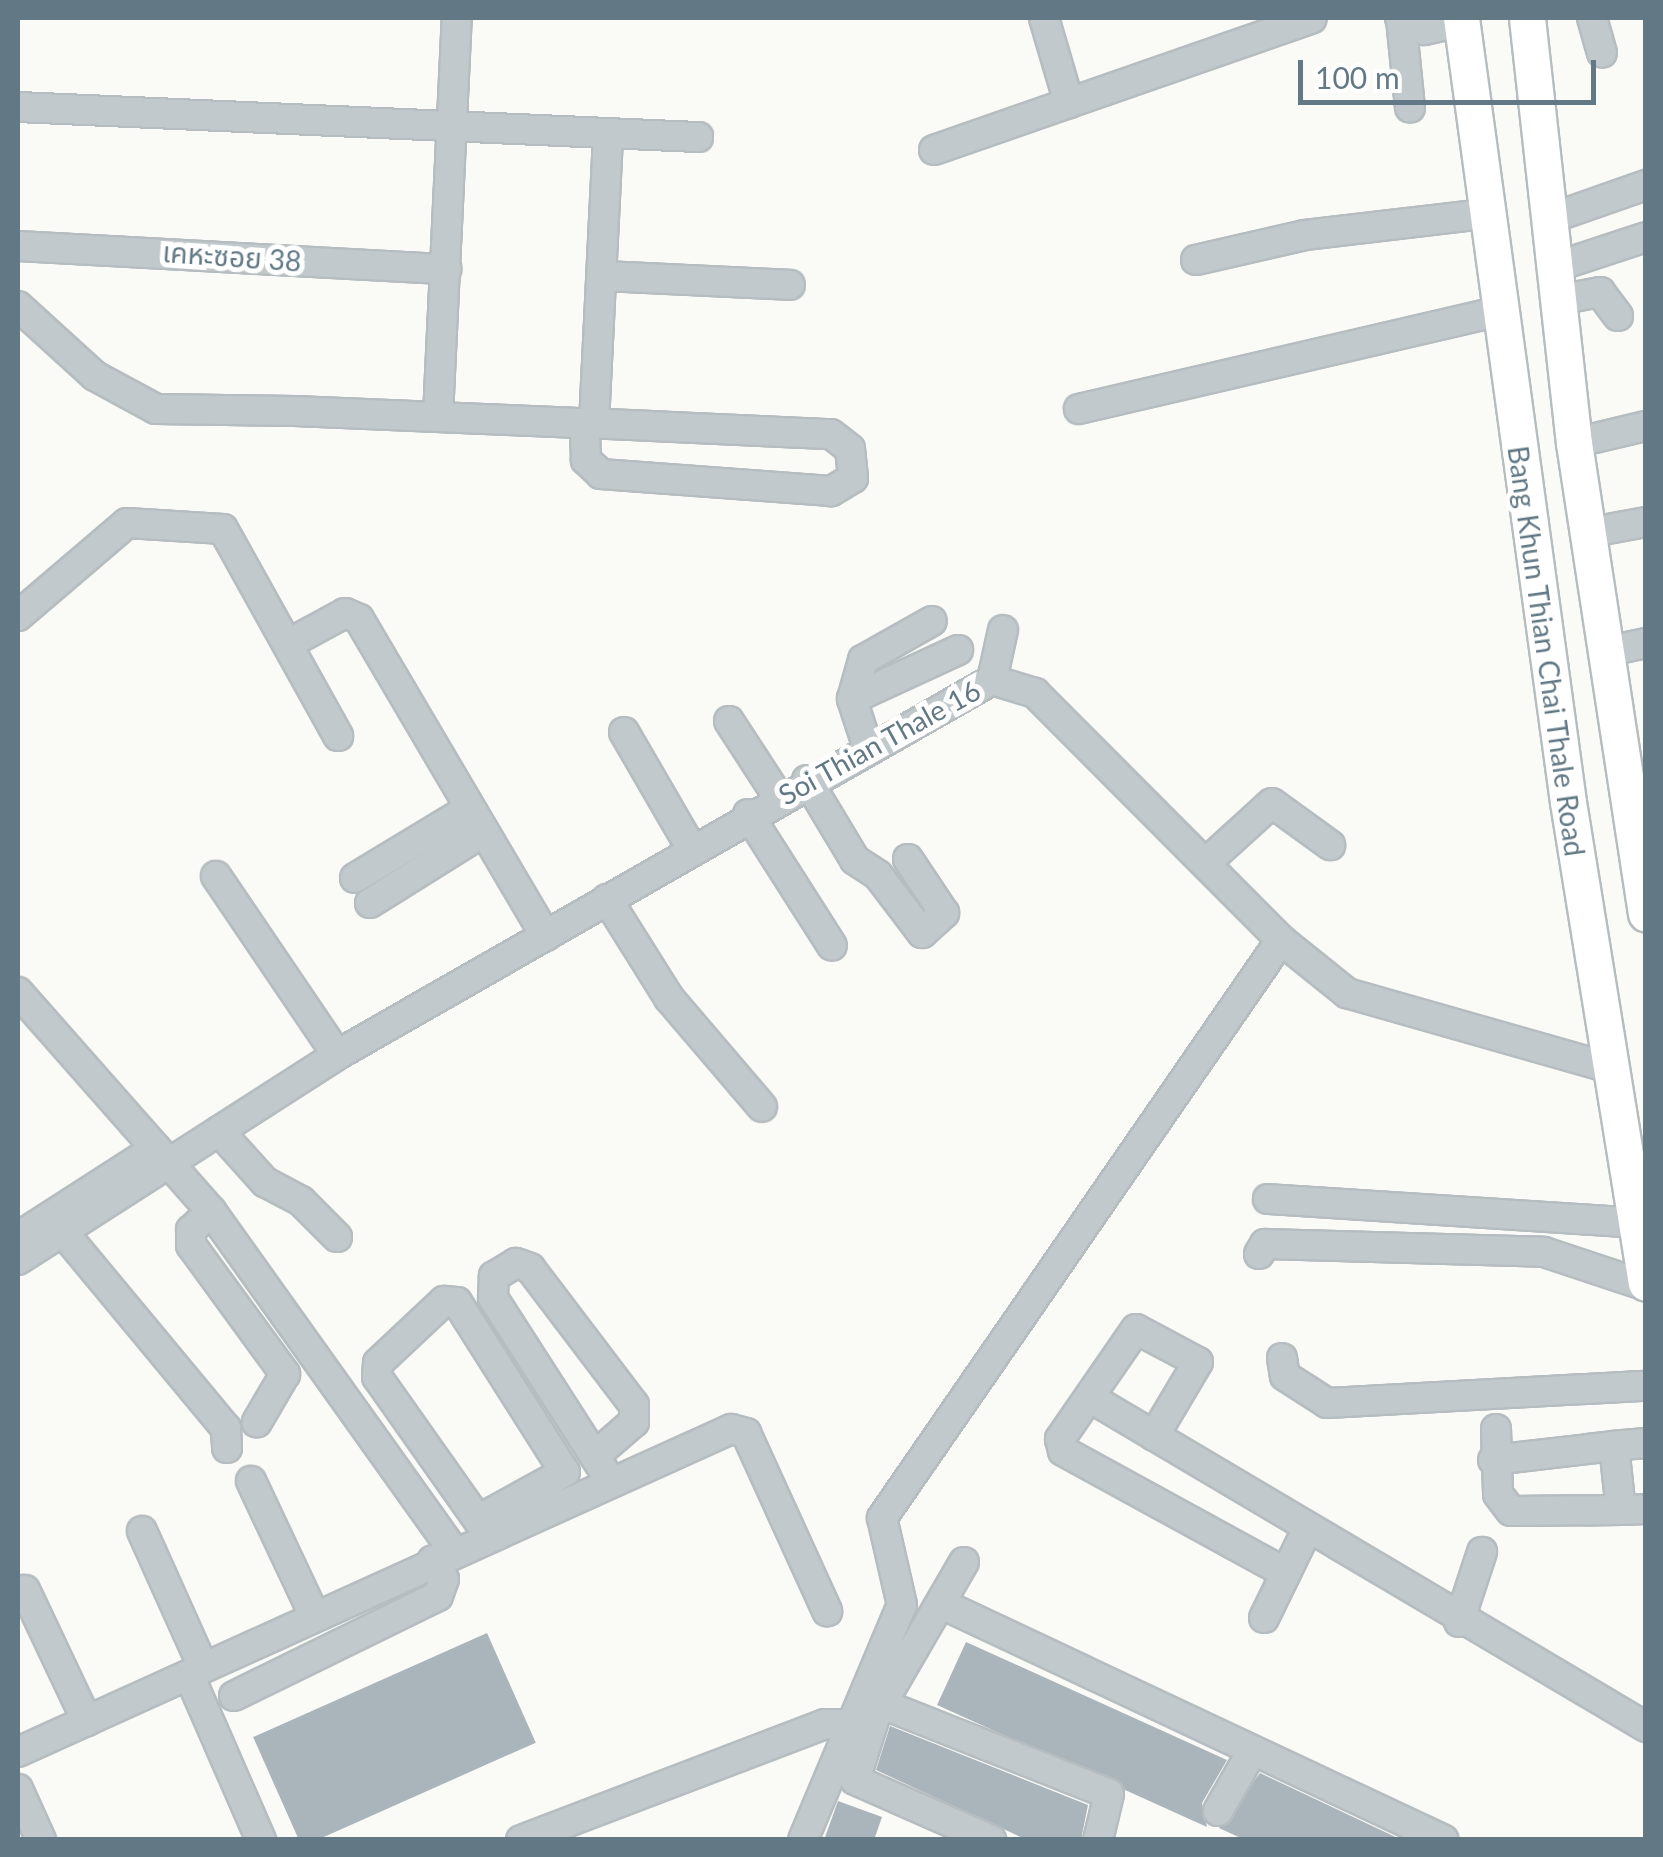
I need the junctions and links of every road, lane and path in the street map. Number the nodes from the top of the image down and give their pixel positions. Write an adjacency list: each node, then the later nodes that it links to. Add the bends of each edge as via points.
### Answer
1 (458, 18): 12 (street)
2 (1044, 18): 9 (street)
3 (1312, 18): 9 (street)
4 (1401, 18): 7 (street, via 1424,30); 11 (street)
5 (1527, 18): 18 (main road, Bang Khun Thian Chai Thale Road)
6 (1592, 18): 8 (street)
7 (1461, 20): 17 (main road, Bang Khun Thian Chai Thale Road)
8 (1602, 54)
9 (1070, 103): 15 (street)
10 (18, 107): 12 (street)
11 (1410, 108)
12 (454, 129): 13 (street); 22 (street)
13 (608, 134): 14 (street); 23 (street)
14 (698, 137)
15 (934, 150)
16 (1646, 186): 18 (street)
17 (1485, 214): 21 (street, via 1306,235); 27 (main road, Bang Khun Thian Chai Thale Road)
18 (1549, 219): 24 (main road, Bang Khun Thian Chai Thale Road)
19 (1646, 237): 24 (street)
20 (18, 246): 22 (street, เคหะซอย 38)
21 (1196, 260)
22 (446, 268): 30 (street)
23 (602, 276): 25 (street); 31 (street)
24 (1556, 283): 28 (street, via 1600,292); 33 (main road, Bang Khun Thian Chai Thale Road)
25 (790, 285)
26 (18, 306): 30 (street, via 95,376 156,409)
27 (1497, 312): 29 (street); 52 (main road, Bang Khun Thian Chai Thale Road)
28 (1618, 316)
29 (1079, 409)
30 (438, 416): 31 (street)
31 (590, 423): 31 (street, via 586,460 602,474 832,491 853,478 850,449 831,434)
32 (1646, 426): 33 (street)
33 (1574, 442): 35 (main road, Bang Khun Thian Chai Thale Road)
34 (1646, 522): 35 (street)
35 (1586, 533): 42 (main road, Bang Khun Thian Chai Thale Road)
36 (18, 616): 40 (street, via 128,523 156,518 224,528)
37 (932, 621): 44 (street, via 863,660)
38 (1003, 630): 43 (street)
39 (1646, 643): 42 (street)
40 (288, 644): 47 (street); 54 (street, via 345,613 359,619)
41 (958, 650): 44 (street)
42 (1604, 652): 49 (main road, Bang Khun Thian Chai Thale Road)
43 (992, 680): 48 (street, Soi Thian Thale 16); 58 (street, Soi Thian Thale 16, via 1035,694)
44 (852, 700): 48 (street)
45 (729, 721): 51 (street)
46 (624, 732): 56 (street)
47 (338, 736)
48 (868, 748): 50 (street, Soi Thian Thale 16)
49 (1631, 777): 52 (main road, via 1597,822); 59 (main road, Bang Khun Thian Chai Thale Road)
50 (807, 780): 51 (street, Soi Thian Thale 16); 57 (street, via 855,860 878,875 922,933 944,913)
51 (779, 798): 53 (street, Soi Thian Thale 16)
52 (1568, 802): 70 (main road, Bang Khun Thian Chai Thale Road)
53 (748, 814): 56 (street, Soi Thian Thale 16); 67 (street)
54 (476, 820): 61 (street); 63 (street); 65 (street)
55 (1330, 844): 58 (street, via 1272,803)
56 (690, 846): 62 (street, Soi Thian Thale 16)
57 (908, 859)
58 (1208, 861): 66 (street, Soi Thian Thale 16)
59 (1641, 869): 64 (main road, Bang Khun Thian Chai Thale Road)
60 (216, 876): 69 (street)
61 (355, 878)
62 (607, 899): 65 (street, Soi Thian Thale 16); 71 (street, via 669,998)
63 (370, 903)
64 (1646, 914)
65 (546, 936): 69 (street, Soi Thian Thale 16)
66 (1281, 940): 70 (street, Soi Thian Thale 16, via 1364,1000); 115 (street, via 882,1518 902,1606)
67 (832, 946)
68 (18, 993): 73 (street)
69 (337, 1055): 72 (street, Soi Thian Thale 16)
70 (1614, 1070): 76 (main road, Bang Khun Thian Chai Thale Road)
71 (762, 1106)
72 (219, 1131): 73 (street, Soi Thian Thale 16); 78 (street, via 264,1182 301,1200)
73 (163, 1156): 75 (street); 77 (street); 79 (street)
74 (1268, 1199): 76 (street)
75 (211, 1211): 86 (street, via 191,1230 191,1244 285,1374); 97 (street)
76 (1637, 1222): 82 (main road, Bang Khun Thian Chai Thale Road)
77 (63, 1232): 81 (street); 91 (street, via 226,1428)
78 (336, 1237)
79 (18, 1238)
80 (1259, 1254): 82 (street, via 1265,1244 1544,1252)
81 (18, 1260)
82 (1646, 1284)
83 (1282, 1358): 84 (street, via 1285,1376 1327,1404)
84 (1646, 1386)
85 (1094, 1400): 88 (street); 88 (street, via 1130,1330 1192,1359 1196,1371); 104 (street, via 1060,1438 1063,1452)
86 (257, 1422)
87 (1496, 1429): 93 (street)
88 (1154, 1436): 100 (street)
89 (1646, 1443): 90 (street)
90 (1614, 1446): 93 (street); 98 (street)
91 (227, 1448)
92 (597, 1454): 92 (street, via 634,1422 634,1406 530,1268 516,1263 494,1276 493,1298); 95 (street)
93 (1493, 1460): 98 (street, via 1498,1494 1511,1511)
94 (441, 1476): 94 (street, via 474,1521 564,1477 452,1299 377,1370); 97 (street)
95 (610, 1480): 102 (street); 107 (street, via 741,1428)
96 (251, 1481): 108 (street)
97 (416, 1492): 102 (street)
98 (1633, 1509)
99 (142, 1531): 111 (street)
100 (1306, 1532): 104 (street); 110 (street)
101 (1482, 1552): 110 (street)
102 (442, 1555): 108 (street); 112 (street, via 438,1596)
103 (964, 1562): 106 (street)
104 (1286, 1573): 109 (street)
105 (25, 1590): 114 (street)
106 (944, 1606): 113 (street, via 924,1620); 118 (street)
107 (826, 1611)
108 (314, 1615): 111 (street)
109 (1264, 1618)
110 (1459, 1622): 116 (street)
111 (196, 1671): 114 (street); 122 (street)
112 (234, 1696)
113 (882, 1704): 125 (street, via 855,1780 860,1790); 126 (street, via 1109,1794)
114 (87, 1721): 117 (street)
115 (848, 1724): 123 (street, via 825,1724); 124 (street)
116 (1646, 1727)
117 (18, 1752)
118 (1250, 1754): 120 (street); 127 (street)
119 (18, 1789): 121 (street)
120 (1218, 1811)
121 (41, 1840)
122 (261, 1840)
123 (521, 1840)
124 (803, 1840)
125 (991, 1840)
126 (1098, 1840)
127 (1444, 1840)

